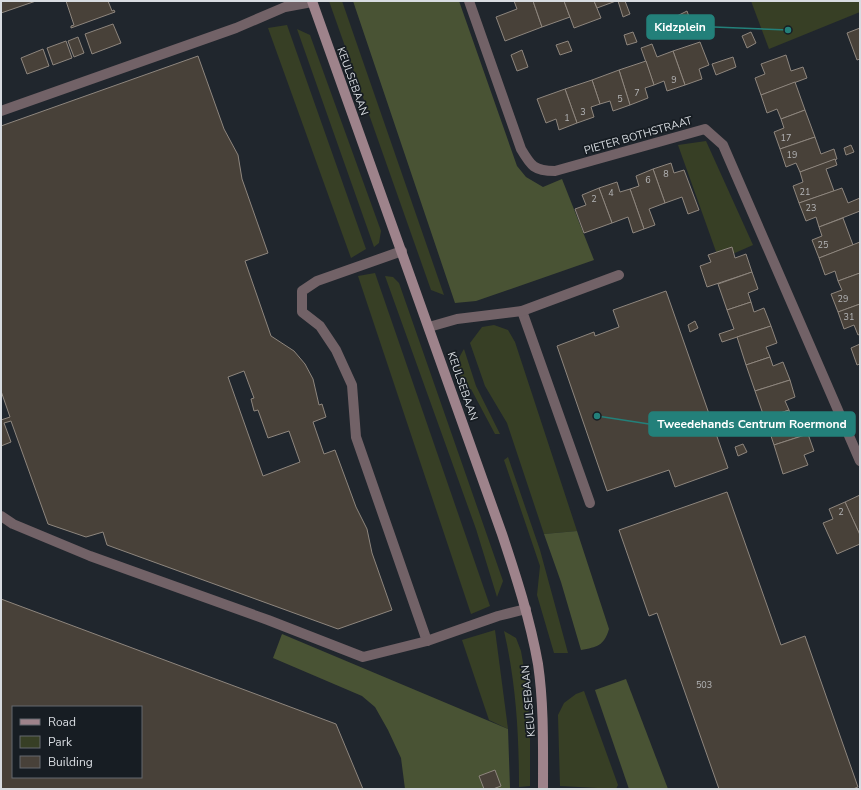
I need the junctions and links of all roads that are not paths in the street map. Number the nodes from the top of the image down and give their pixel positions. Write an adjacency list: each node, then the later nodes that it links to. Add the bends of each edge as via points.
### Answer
1 (312, 1): 3 (street, via 285,7 236,28); 4 (street, KEULSEBAAN)
2 (468, 1): 8 (street, PIETER BOTHSTRAAT, via 521,149 529,163 539,171 555,171 705,129 723,145)
3 (1, 111)
4 (402, 251): 7 (street, KEULSEBAAN); 12 (street, via 317,281 302,291 302,312 320,326 336,350 352,385 356,437)
5 (619, 275): 6 (street)
6 (522, 311): 7 (street, via 457,319); 9 (street)
7 (429, 327): 11 (street, KEULSEBAAN)
8 (860, 461)
9 (590, 503)
10 (1, 516): 12 (street, via 13,524 90,556 363,657)
11 (526, 609): 12 (street); 13 (street, KEULSEBAAN, via 538,664 543,716)
12 (427, 641)
13 (543, 789)

